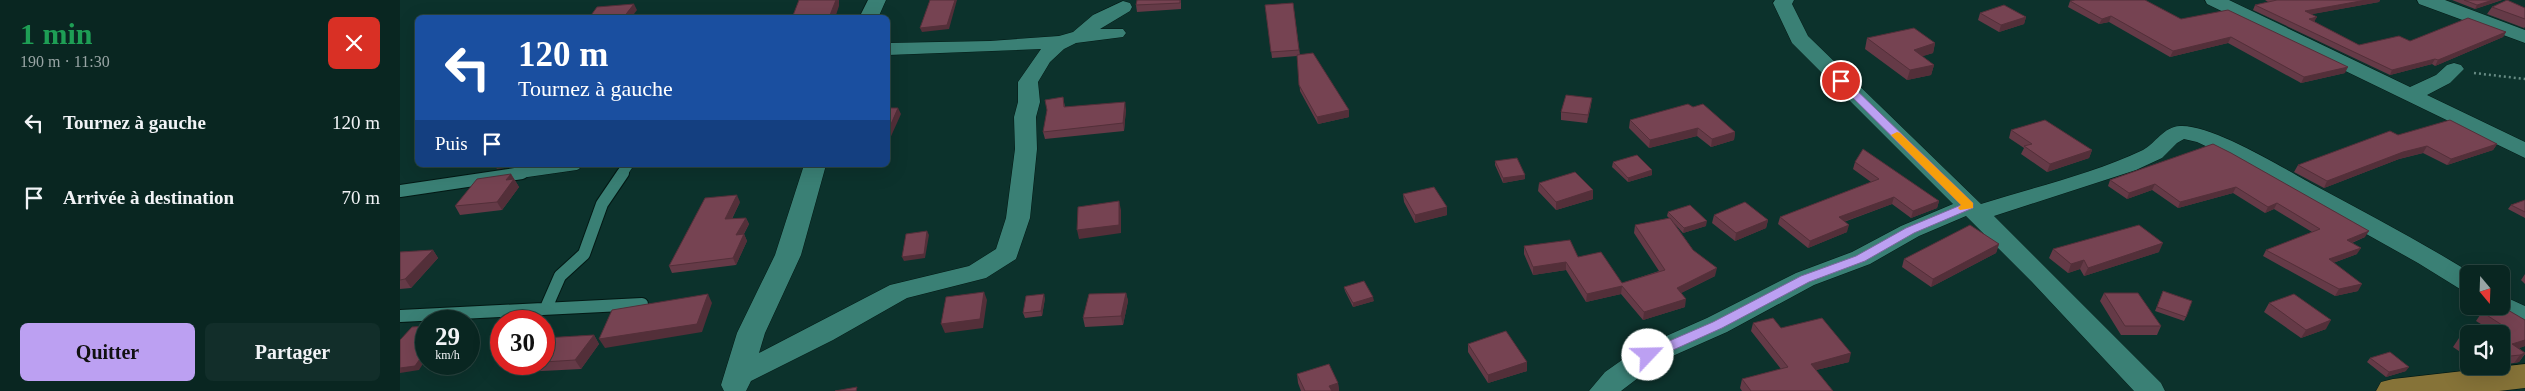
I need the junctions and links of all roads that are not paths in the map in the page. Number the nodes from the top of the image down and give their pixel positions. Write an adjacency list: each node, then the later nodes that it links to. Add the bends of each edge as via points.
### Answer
1 (877, 0): 6 (street)
2 (1785, 0): 18 (street, via 1782,3 1799,39)
3 (2214, 0): 12 (street)
4 (2426, 0): 8 (street)
5 (1123, 7): 9 (street)
6 (870, 15)
7 (1116, 33): 9 (street)
8 (2525, 37)
9 (1072, 39): 10 (street, via 990,47); 26 (street, via 1042,59 1028,82 1026,149 1018,218 1007,253 977,272 899,291)
10 (890, 49)
11 (2452, 70): 12 (street, via 2443,79)
12 (2411, 95): 13 (street)
13 (2525, 151)
14 (562, 167): 17 (lane)
15 (627, 167): 21 (lane, via 602,204 584,254 560,276)
16 (814, 167): 26 (street, via 788,255 751,333)
17 (400, 191)
18 (1973, 209): 19 (street, via 2128,165 2154,153 2169,138 2181,132 2204,137 2237,152); 27 (street, via 1910,231 1861,258 1805,279 1717,325 1648,355); 28 (street)
19 (2460, 277)
20 (642, 304): 21 (lane)
21 (546, 308): 23 (lane)
22 (2510, 309): 24 (street)
23 (400, 316)
24 (2525, 318)
25 (2525, 376): 29 (main road)
26 (736, 383)
27 (1603, 391)
28 (2151, 391)
29 (2393, 391)

